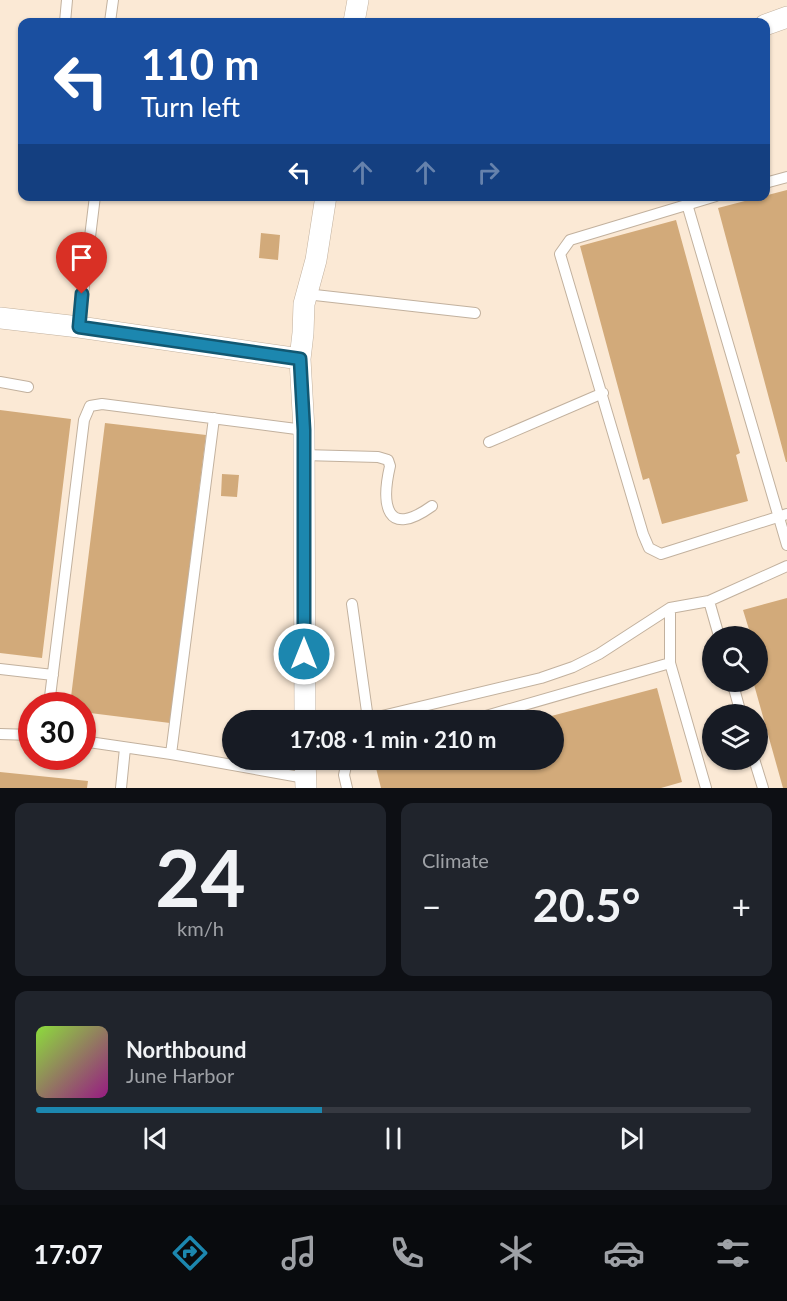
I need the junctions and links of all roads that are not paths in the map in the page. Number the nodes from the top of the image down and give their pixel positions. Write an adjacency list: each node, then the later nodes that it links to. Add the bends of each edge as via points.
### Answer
1 (67, 0): 5 (lane)
2 (113, 0): 6 (lane)
3 (357, 0): 7 (street)
4 (787, 17): 8 (street)
5 (65, 18)
6 (111, 18)
7 (355, 18)
8 (770, 23)
9 (787, 177): 10 (lane)
10 (770, 182)
11 (94, 201): 18 (lane)
12 (325, 201): 15 (street)
13 (698, 201): 14 (lane)
14 (687, 204): 22 (lane, via 570,240 560,254); 28 (lane)
15 (306, 294): 16 (lane); 19 (street)
16 (475, 313)
17 (0, 318): 18 (street)
18 (79, 327): 19 (street)
19 (300, 359): 24 (street)
20 (0, 382): 21 (lane)
21 (28, 387)
22 (603, 393): 25 (lane); 28 (lane, via 649,548 661,554)
23 (214, 418): 24 (lane); 37 (lane, via 102,404 90,406 84,420); 47 (lane)
24 (304, 430): 26 (street)
25 (489, 442)
26 (303, 455): 27 (lane, via 388,460 388,512 396,519 407,520); 39 (street)
27 (432, 506)
28 (783, 515): 29 (lane)
29 (787, 545)
30 (787, 566): 31 (lane)
31 (709, 601): 33 (lane); 34 (lane)
32 (352, 604): 40 (lane)
33 (670, 609): 35 (lane); 41 (lane, via 573,667)
34 (716, 626)
35 (670, 663): 42 (lane); 53 (lane)
36 (0, 669): 37 (lane)
37 (53, 675): 38 (lane)
38 (51, 692)
39 (305, 710)
40 (366, 710)
41 (408, 710)
42 (507, 710)
43 (0, 734): 44 (lane)
44 (18, 735)
45 (96, 743): 46 (lane)
46 (125, 747): 47 (lane); 51 (lane)
47 (171, 754): 50 (lane)
48 (345, 770): 52 (lane)
49 (757, 770): 54 (lane)
50 (305, 775)
51 (121, 788)
52 (347, 788)
53 (706, 788)
54 (763, 788)

